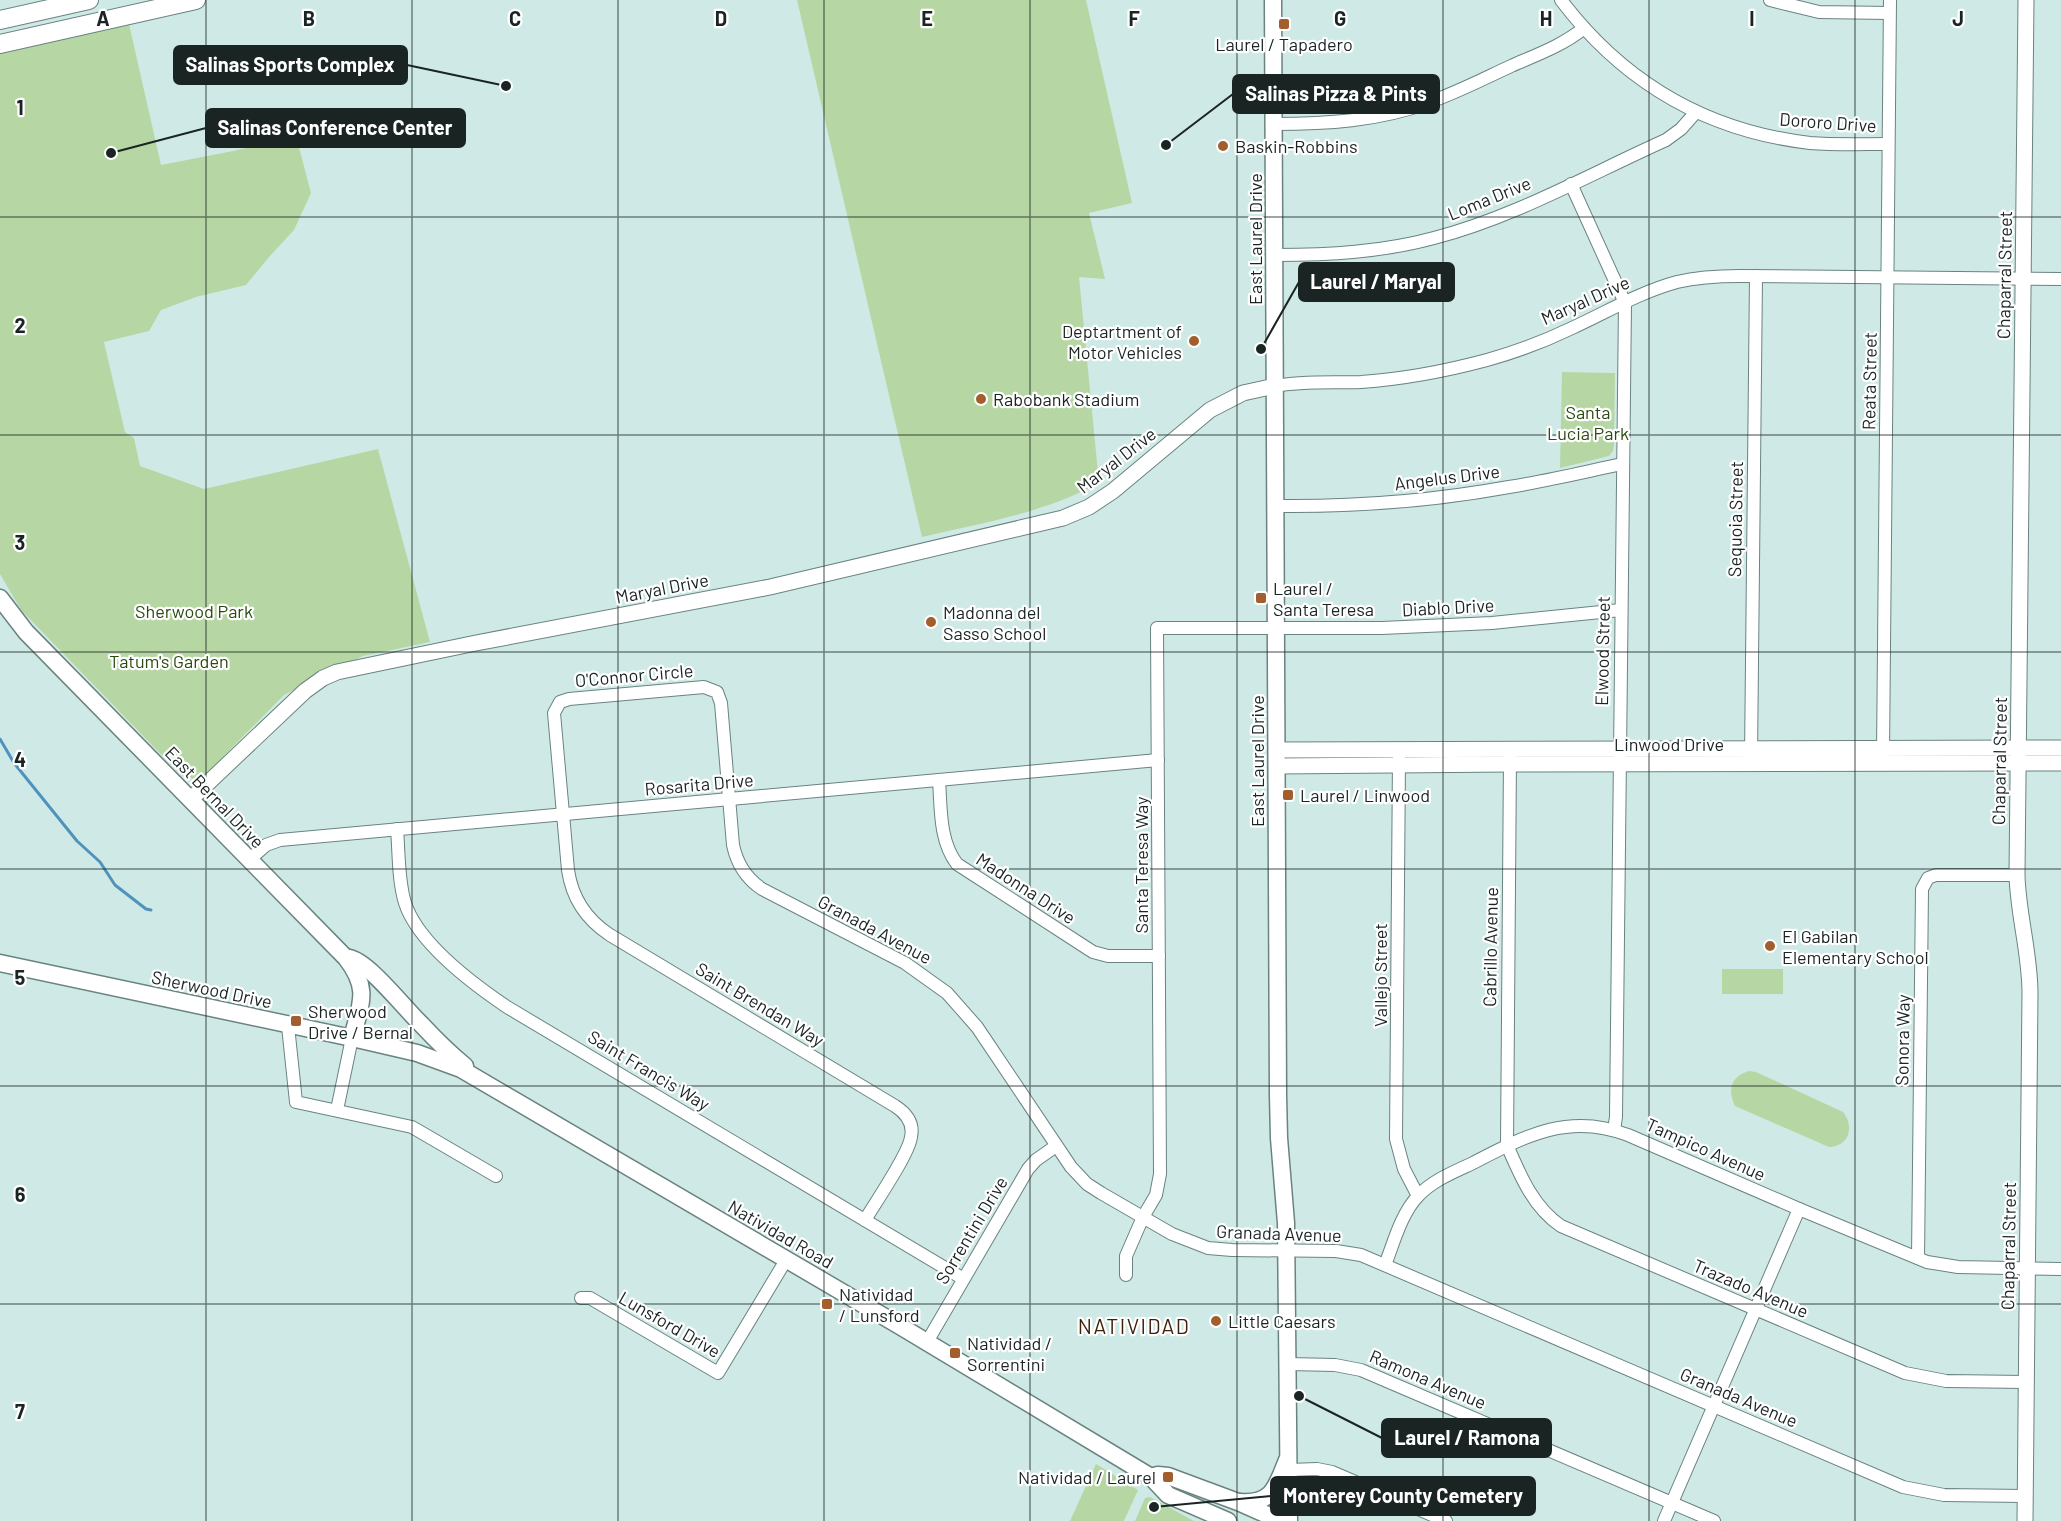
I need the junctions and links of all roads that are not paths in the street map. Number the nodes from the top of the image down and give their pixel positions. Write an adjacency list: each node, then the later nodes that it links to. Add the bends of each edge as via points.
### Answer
1 (89, 0): 8 (main road)
2 (196, 0): 10 (main road)
3 (1273, 0): 12 (main road, East Laurel Drive)
4 (1561, 0): 9 (street, Dororo Drive)
5 (1770, 0): 7 (street, via 1819,12)
6 (2026, 0): 18 (street, Chaparral Street)
7 (1890, 6): 13 (street, Reata Street)
8 (0, 20)
9 (1584, 28): 11 (street, Dororo Drive, via 1633,75); 12 (street, via 1566,41 1421,105 1346,121)
10 (0, 44)
11 (1696, 112): 13 (street, Dororo Drive, via 1759,134 1797,141); 14 (street, Loma Drive, via 1671,136)
12 (1274, 124): 15 (main road, East Laurel Drive)
13 (1888, 144): 17 (street, Reata Street)
14 (1570, 184): 15 (street, Loma Drive, via 1480,224 1428,240 1361,252); 20 (street, Elwood Street)
15 (1275, 255): 21 (main road, East Laurel Drive)
16 (1756, 276): 17 (street, Maryal Drive); 20 (street, Maryal Drive, via 1684,281); 30 (street, Sequoia Street)
17 (1888, 277): 18 (street, Maryal Drive); 28 (street, Reata Street)
18 (2024, 278): 19 (street, Maryal Drive); 29 (street, Chaparral Street)
19 (2061, 279)
20 (1625, 303): 21 (street, Maryal Drive, via 1538,342 1449,370 1372,381); 22 (street, Elwood Street)
21 (1275, 386): 23 (main road, East Laurel Drive); 39 (street, Maryal Drive, via 1243,393 1210,410 1113,491 1064,518 770,587 337,672 305,691)
22 (1622, 464): 23 (street, Angelus Drive, via 1445,497); 25 (street, Elwood Street)
23 (1275, 506): 26 (main road, East Laurel Drive)
24 (0, 598): 39 (main road, East Bernal Drive, via 26,632)
25 (1621, 610): 26 (street, Diablo Drive, via 1492,623); 33 (street, Elwood Street)
26 (1276, 628): 34 (main road, East Laurel Drive); 35 (street, Santa Teresa Way, via 1157,628)
27 (2061, 748): 29 (street, Linwood Drive)
28 (1883, 755): 29 (street, Linwood Drive); 30 (street, Linwood Drive)
29 (2019, 755): 36 (street, Linwood Drive); 43 (street, Chaparral Street)
30 (1751, 756): 33 (street, Linwood Drive)
31 (1399, 757): 32 (street, Linwood Drive); 34 (street, Linwood Drive); 55 (street, Vallejo Street, via 1396,1139 1404,1169)
32 (1510, 757): 33 (street, Linwood Drive); 52 (street, Cabrillo Avenue)
33 (1619, 757): 51 (street, Elwood Street)
34 (1277, 758): 59 (main road, East Laurel Drive, via 1278,1103)
35 (1158, 760): 37 (street, Rosarita Drive); 44 (street, Santa Teresa Way)
36 (2061, 763)
37 (939, 780): 38 (street, Rosarita Drive); 44 (street, Madonna Drive, via 945,838 957,864 1093,952 1108,956)
38 (729, 799): 40 (street, Rosarita Drive); 40 (street, O'Connor Circle, via 720,699 714,690 704,687 568,699 560,702 554,713); 53 (street, Granada Avenue, via 734,851 749,878 769,893 905,963 941,988 977,1027)
39 (191, 800): 42 (main road, East Bernal Drive)
40 (564, 814): 41 (street, Rosarita Drive); 58 (street, Saint Brendan Way, via 571,887 583,910 600,929 907,1116 912,1131 909,1146)
41 (397, 829): 42 (street, Rosarita Drive, via 275,840); 58 (street, Saint Francis Way, via 402,890 411,918 423,936 475,984 507,1007)
42 (249, 860): 45 (main road, East Bernal Drive)
43 (2017, 875): 60 (street, Sonora Way, via 1936,875 1925,881 1922,889); 63 (street, Chaparral Street, via 2030,970)
44 (1159, 956): 57 (street, Santa Teresa Way, via 1160,1174 1158,1190)
45 (346, 958): 48 (main road, East Bernal Drive, via 361,981 362,993); 49 (main road, via 362,963)
46 (0, 963): 47 (main road, Sherwood Drive)
47 (288, 1026): 48 (main road, Sherwood Drive); 50 (street, via 296,1102)
48 (352, 1038): 49 (main road, Sherwood Drive, via 438,1060); 50 (street)
49 (482, 1080): 61 (main road, Natividad Road)
50 (337, 1110): 54 (street, via 412,1127)
51 (1614, 1130): 52 (street, Tampico Avenue, via 1559,1127); 56 (street, Tampico Avenue)
52 (1507, 1145): 55 (street, Tampico Avenue, via 1436,1182); 68 (street, Trazado Avenue, via 1534,1199 1561,1226)
53 (1056, 1146): 57 (street, Granada Avenue, via 1087,1184); 66 (street, Sorrentini Drive, via 1028,1169)
54 (496, 1176)
55 (1418, 1196): 62 (street, Tampico Avenue, via 1406,1214)
56 (1798, 1209): 60 (street, Tampico Avenue); 68 (street)
57 (1143, 1217): 59 (street, Granada Avenue, via 1179,1238 1208,1248); 65 (street, Santa Teresa Way, via 1126,1256)
58 (865, 1220): 66 (street, Saint Francis Way)
59 (1287, 1250): 62 (street, Granada Avenue, via 1344,1252); 70 (main road, East Laurel Drive)
60 (1918, 1258): 63 (street, Tampico Avenue, via 1958,1267)
61 (786, 1260): 67 (street, Lunsford Drive, via 718,1373 590,1298); 69 (main road, Natividad Road)
62 (1385, 1265): 72 (street, Granada Avenue)
63 (2027, 1268): 64 (street, Tampico Avenue); 71 (street, Chaparral Street)
64 (2061, 1269)
65 (1126, 1275)
66 (962, 1278): 69 (street, Sorrentini Drive)
67 (581, 1298)
68 (1754, 1309): 71 (street, Trazado Avenue, via 1918,1377 1955,1382); 72 (street)
69 (927, 1342): 74 (main road, Natividad Road)
70 (1288, 1364): 73 (main road, East Laurel Drive); 77 (street, Ramona Avenue, via 1335,1365 1367,1372)
71 (2026, 1382): 75 (street, Chaparral Street)
72 (1713, 1406): 75 (street, Granada Avenue, via 1910,1489 1944,1495); 77 (street)
73 (1289, 1462): 76 (main road, via 1267,1497); 80 (main road, East Laurel Drive); 81 (street, via 1332,1472)
74 (1151, 1478): 76 (main road, Natividad Road, via 1168,1476); 78 (main road, Natividad Road, via 1168,1495)
75 (2025, 1496): 84 (street, Chaparral Street)
76 (1238, 1502): 79 (main road, Natividad Road)
77 (1671, 1503): 82 (street); 83 (street, Ramona Avenue)
78 (1228, 1521)
79 (1281, 1521)
80 (1289, 1521)
81 (1446, 1521)
82 (1664, 1521)
83 (1714, 1521)
84 (2025, 1521)

